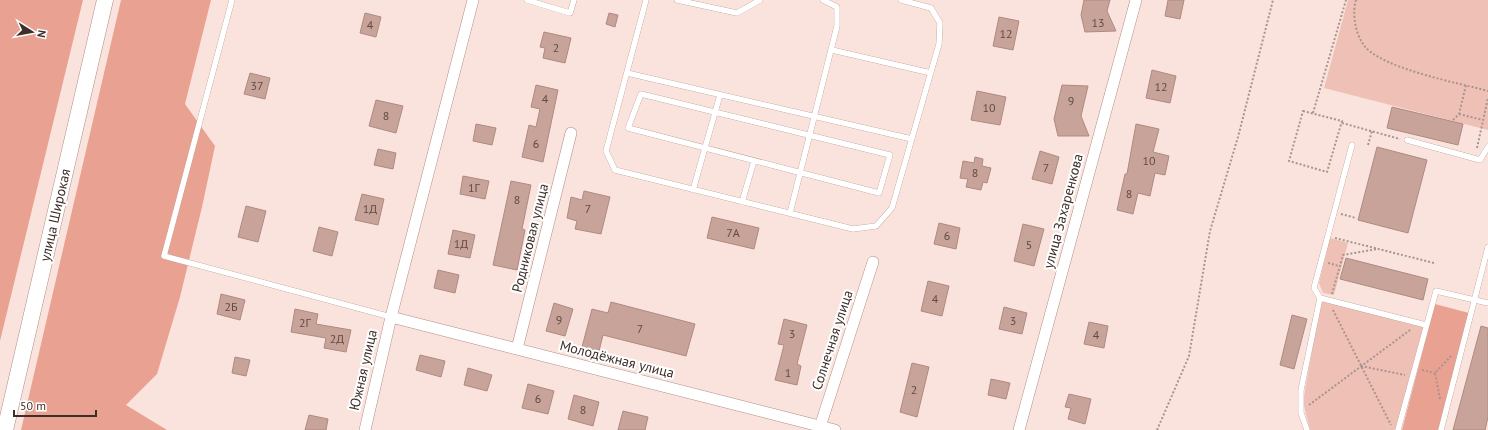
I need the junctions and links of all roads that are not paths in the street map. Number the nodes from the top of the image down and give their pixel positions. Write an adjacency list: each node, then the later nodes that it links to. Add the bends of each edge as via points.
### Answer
1 (105, 0): 39 (main road, улица Широкая)
2 (232, 0): 35 (lane, via 164,256)
3 (473, 0): 35 (street, Южная улица)
4 (527, 0): 5 (lane, via 570,13)
5 (574, 0)
6 (646, 0): 13 (lane)
7 (677, 0): 8 (lane, via 737,13)
8 (760, 0)
9 (823, 0): 12 (lane, via 837,7 837,26)
10 (902, 0): 14 (lane, via 931,8 940,23 939,44)
11 (1136, 0): 42 (street, улица Захаренкова)
12 (832, 50): 14 (lane); 17 (lane)
13 (627, 73): 15 (lane); 27 (lane, via 606,151 615,170)
14 (931, 73): 20 (lane)
15 (720, 95): 16 (lane); 17 (lane)
16 (715, 111): 19 (lane); 24 (lane); 24 (lane, via 641,94 628,128)
17 (815, 117): 19 (lane); 20 (lane)
18 (571, 133): 37 (street, Родниковая улица)
19 (810, 135): 26 (lane); 26 (lane, via 890,155 879,193)
20 (912, 139): 29 (lane, via 892,208 876,226 853,229)
21 (1407, 140): 23 (lane, via 1480,160)
22 (1352, 145): 32 (lane, via 1314,288)
23 (1488, 147)
24 (705, 148): 25 (lane); 27 (lane)
25 (754, 161): 26 (lane); 28 (lane)
26 (800, 174): 29 (lane)
27 (693, 190): 28 (lane)
28 (742, 202): 29 (lane)
29 (790, 213)
30 (1488, 247): 33 (lane)
31 (873, 262): 38 (street, Солнечная улица)
32 (1320, 298): 36 (lane); 43 (lane, via 1301,390 1301,410)
33 (1475, 300): 34 (lane); 36 (lane, via 1436,290); 45 (lane)
34 (1488, 303)
35 (391, 317): 37 (street, Молодёжная улица); 40 (street, Южная улица)
36 (1426, 325): 44 (lane)
37 (517, 349): 38 (street, Молодёжная улица)
38 (819, 428): 41 (street, Молодёжная улица)
39 (5, 430)
40 (365, 430)
41 (835, 430)
42 (1019, 430)
43 (1307, 430)
44 (1398, 430)
45 (1441, 430)

